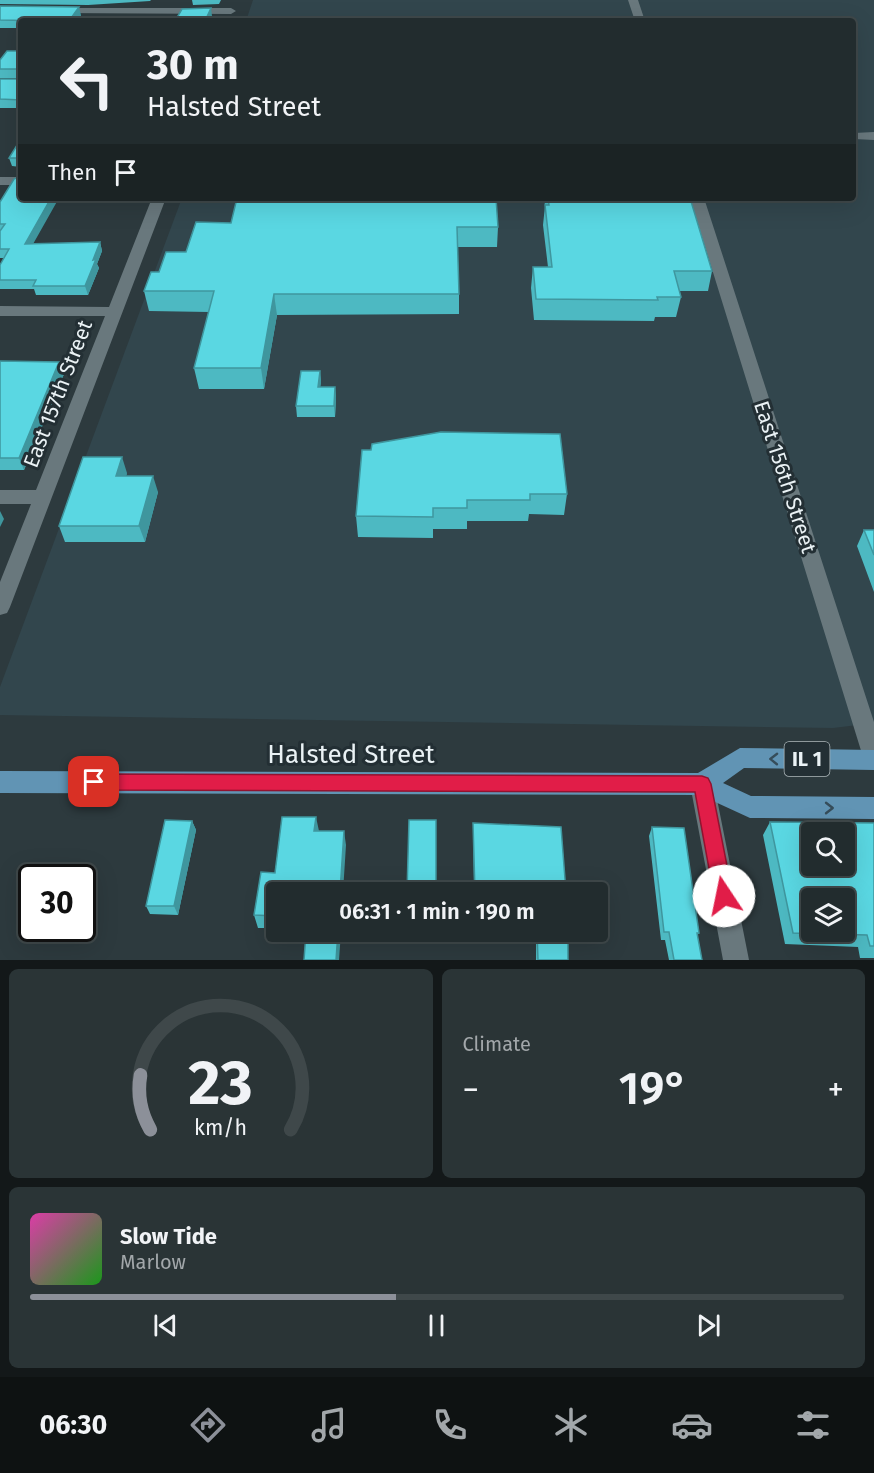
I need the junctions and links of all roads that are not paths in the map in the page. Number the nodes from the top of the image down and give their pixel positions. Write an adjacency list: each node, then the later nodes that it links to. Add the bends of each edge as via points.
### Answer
1 (236, 0): 4 (street)
2 (633, 0): 6 (street)
3 (46, 10): 4 (street)
4 (231, 10): 5 (street)
5 (229, 18)
6 (639, 18)
7 (856, 136): 8 (street)
8 (874, 136)
9 (0, 181): 10 (street)
10 (18, 181)
11 (158, 201): 14 (street, East 157th Street)
12 (698, 201): 18 (street, East 156th Street)
13 (0, 311): 14 (street)
14 (114, 312): 16 (street, East 157th Street)
15 (0, 496): 16 (street)
16 (42, 497): 17 (street, East 157th Street)
17 (0, 607)
18 (874, 758): 20 (main road, IL 1, one-way to 20, via 740,758)
19 (0, 782): 20 (main road, Halsted Street / IL 1)
20 (702, 784): 21 (main road, Halsted Street / IL 1, one-way to 21, via 750,807); 22 (street)
21 (874, 808)
22 (736, 960)

